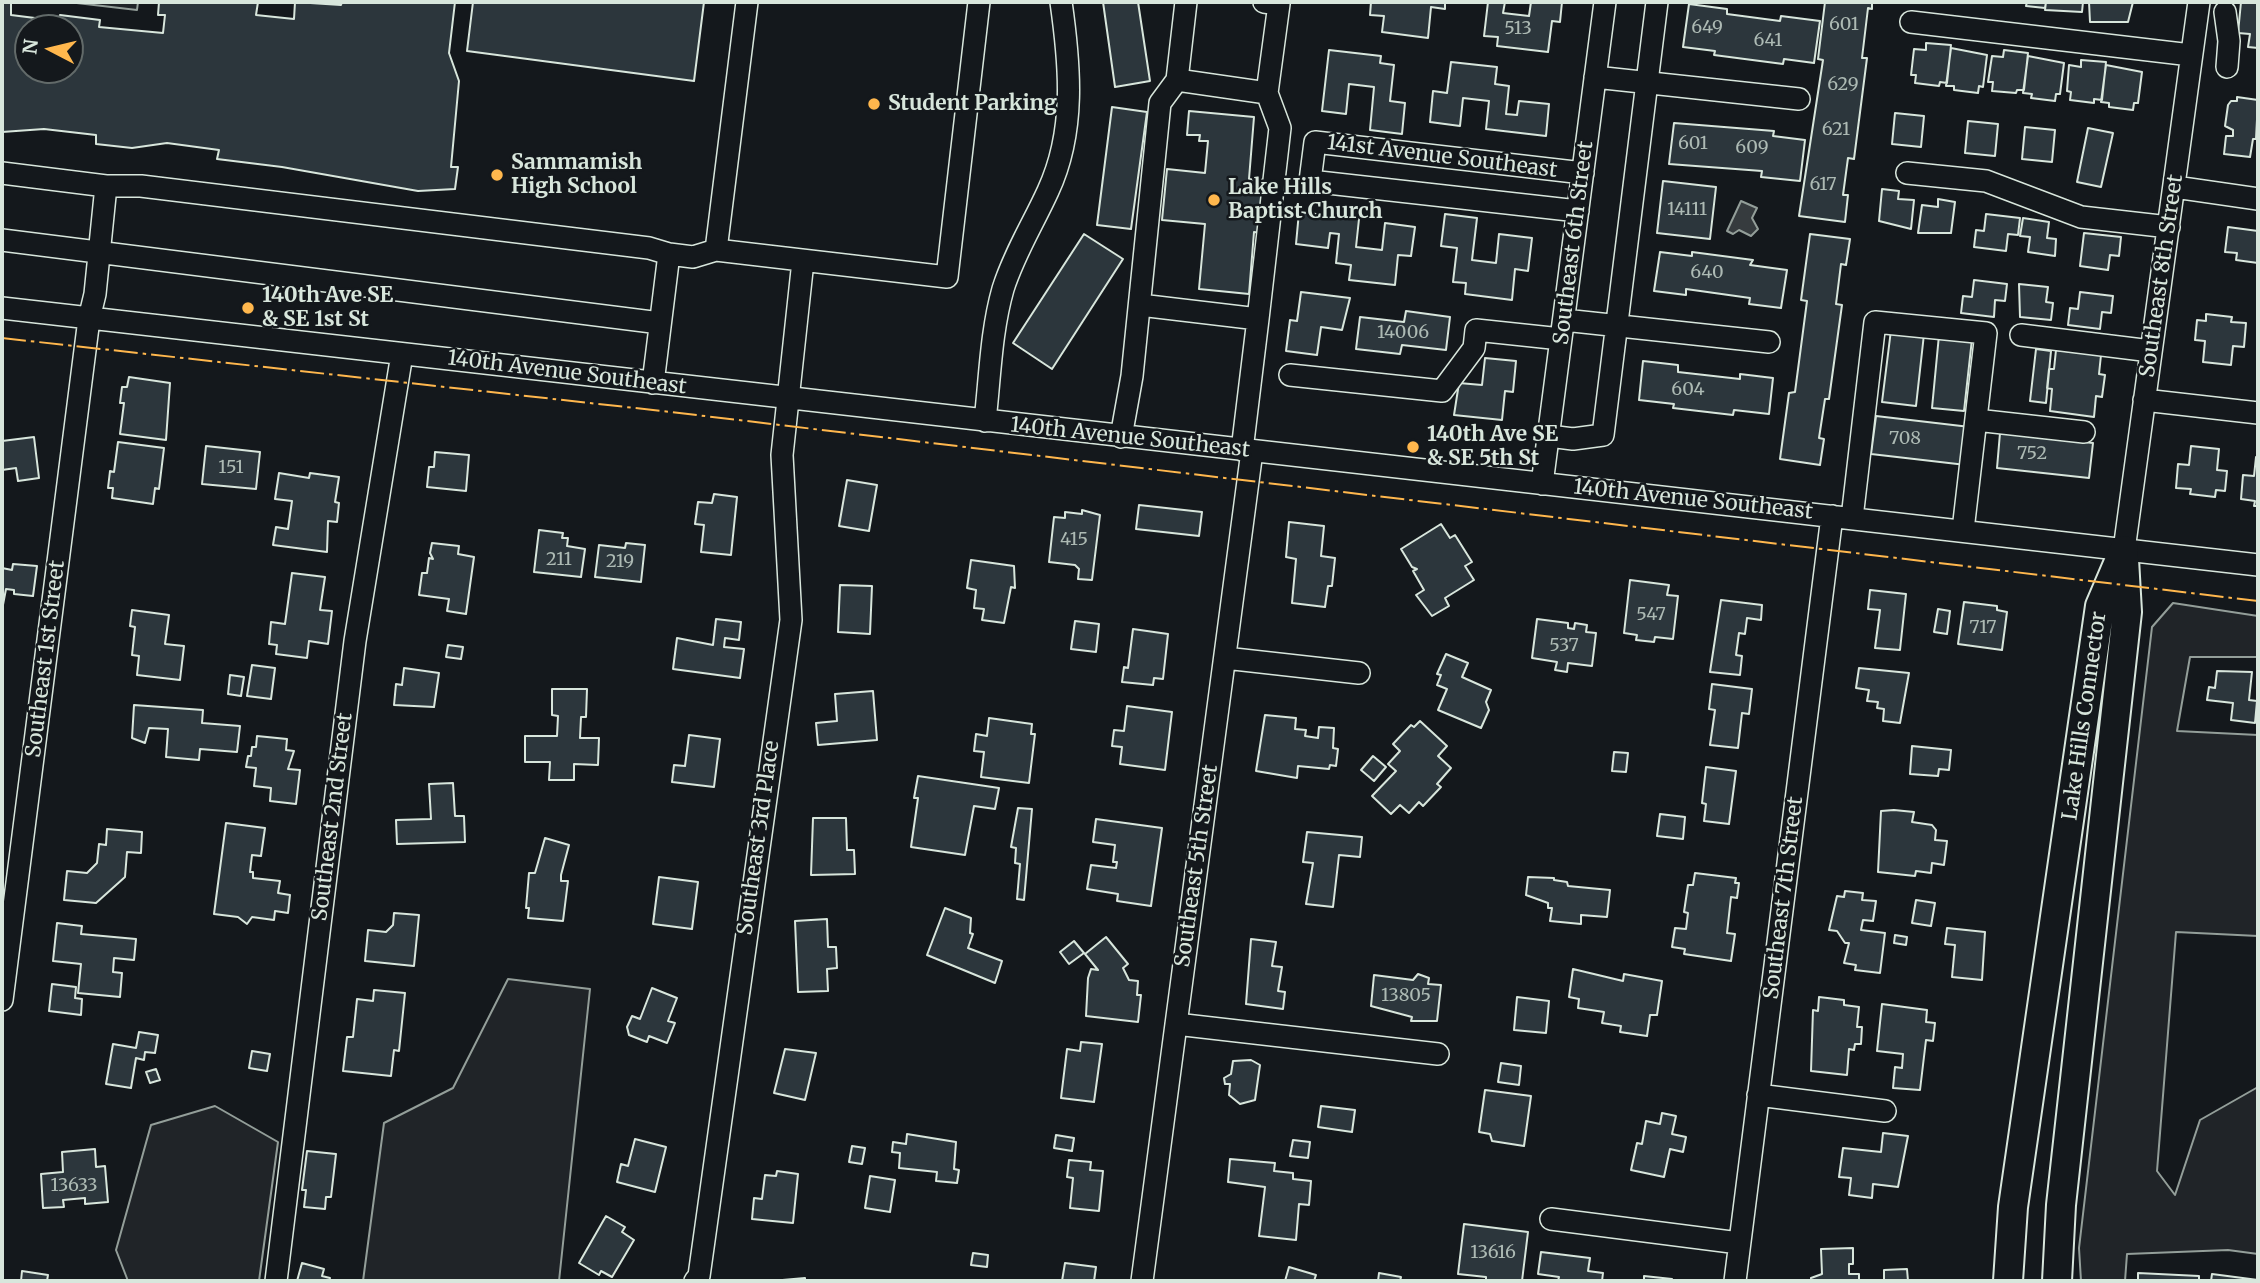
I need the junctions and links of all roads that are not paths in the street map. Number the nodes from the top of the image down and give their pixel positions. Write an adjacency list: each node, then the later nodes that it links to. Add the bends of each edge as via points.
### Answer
1 (747, 2): 27 (street)
2 (979, 2): 30 (street, via 947,277)
3 (1061, 2): 48 (street, via 1070,68 1060,156 1002,292)
4 (1186, 2): 14 (street)
5 (1264, 2): 16 (street, via 1279,4)
6 (1605, 2): 13 (street, Southeast 6th Street)
7 (1657, 2): 15 (street)
8 (2198, 6): 9 (street); 11 (street, Southeast 8th Street)
9 (2227, 7): 12 (street)
10 (1911, 22): 11 (street)
11 (2191, 55): 22 (street, Southeast 8th Street)
12 (2227, 67)
13 (1595, 77): 15 (street); 19 (street, Southeast 6th Street)
14 (1177, 80): 16 (street); 31 (street, via 1160,103)
15 (1646, 82): 17 (street); 36 (street)
16 (1267, 93): 34 (street, Southeast 5th Street, via 1280,128)
17 (1799, 99)
18 (2, 173): 21 (street)
19 (1583, 173): 24 (street, Southeast 6th Street); 24 (street, 141st Avenue Southeast, via 1315,142 1310,181)
20 (1907, 173): 25 (street, via 1986,181 2081,217)
21 (106, 186): 28 (street, Southeast 1st Street); 29 (street, via 141,186)
22 (2175, 187): 23 (street); 25 (street, Southeast 8th Street)
23 (2258, 199)
24 (1577, 211): 37 (street, Southeast 6th Street)
25 (2169, 227): 40 (street, Southeast 8th Street)
26 (2, 240): 28 (street)
27 (716, 250): 29 (street, via 693,257); 30 (street)
28 (99, 253): 33 (street, Southeast 1st Street); 35 (street)
29 (670, 254): 35 (street)
30 (803, 261): 44 (street, Southeast 3rd Place)
31 (1140, 305): 34 (street); 50 (street)
32 (2, 308): 33 (street, 140th Avenue Southeast)
33 (89, 318): 41 (street, 140th Avenue Southeast); 60 (street, Southeast 1st Street)
34 (1258, 318): 52 (street, Southeast 5th Street)
35 (660, 323): 43 (street)
36 (1616, 325): 37 (street); 39 (street); 51 (street, via 1604,435)
37 (1562, 329): 42 (street, via 1476,330 1474,348 1442,391); 51 (street, Southeast 6th Street)
38 (2021, 335): 40 (street)
39 (1769, 342)
40 (2151, 351): 45 (street, Southeast 8th Street)
41 (402, 354): 43 (street, 140th Avenue Southeast); 68 (street, Southeast 2nd Street, via 355,640)
42 (1290, 374)
43 (653, 383): 44 (street, 140th Avenue Southeast)
44 (788, 399): 48 (street, 140th Avenue Southeast); 67 (street, Southeast 3rd Place, via 782,455 790,621)
45 (2144, 400): 46 (street); 56 (street, Southeast 8th Street)
46 (2258, 414)
47 (1976, 420): 49 (street); 54 (street, Southeast 7th Street, via 1986,333 1875,322); 55 (street)
48 (985, 421): 50 (street, 140th Avenue Southeast)
49 (2084, 432)
50 (1121, 436): 52 (street, 140th Avenue Southeast)
51 (1549, 436): 53 (street, Southeast 6th Street)
52 (1247, 451): 53 (street, 140th Avenue Southeast); 58 (street, Southeast 5th Street)
53 (1542, 484): 54 (street, 140th Avenue Southeast)
54 (1842, 517): 55 (street, 140th Avenue Southeast); 63 (street, Southeast 7th Street)
55 (1963, 530): 56 (street, 140th Avenue Southeast)
56 (2124, 550): 57 (street, 140th Avenue Southeast); 71 (main road, Lake Hills Connector, via 2100,606 2013,1206); 72 (main road, Lake Hills Connector, via 2127,612 2061,1205)
57 (2258, 565)
58 (1225, 658): 59 (street); 61 (street, Southeast 5th Street)
59 (1359, 673)
60 (2, 1000)
61 (1176, 1024): 62 (street); 69 (street, Southeast 5th Street)
62 (1438, 1055)
63 (1758, 1095): 64 (street); 66 (street, Southeast 7th Street)
64 (1885, 1111)
65 (1550, 1219): 66 (street)
66 (1740, 1243): 70 (street, Southeast 7th Street)
67 (698, 1279)
68 (276, 1281)
69 (1142, 1281)
70 (1735, 1281)
71 (2008, 1281)
72 (2057, 1281)

